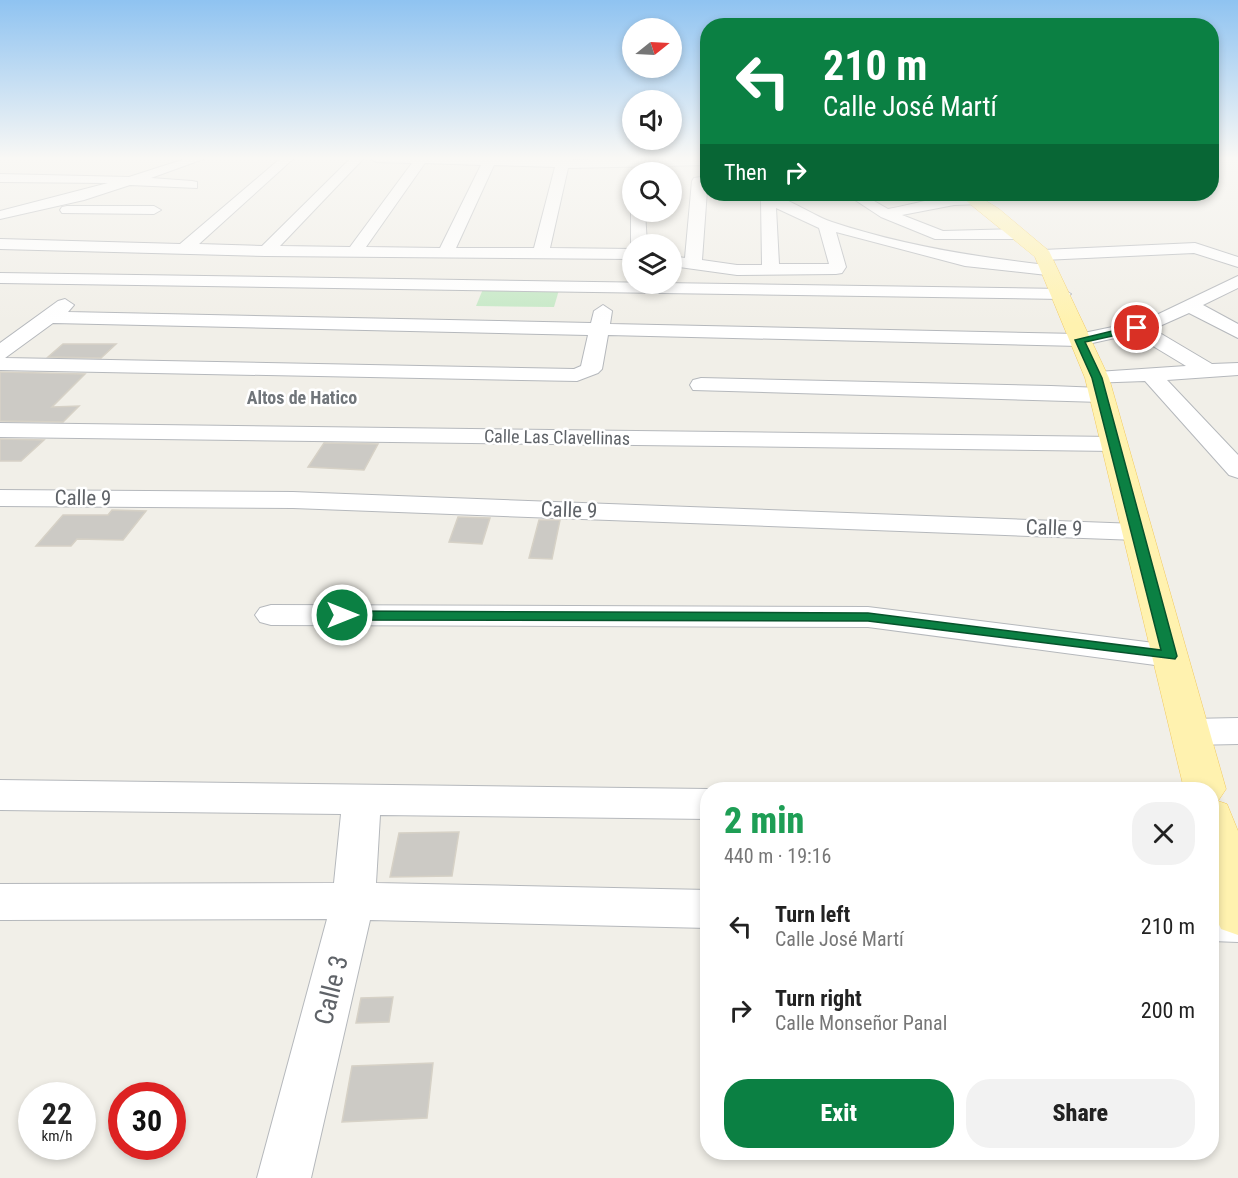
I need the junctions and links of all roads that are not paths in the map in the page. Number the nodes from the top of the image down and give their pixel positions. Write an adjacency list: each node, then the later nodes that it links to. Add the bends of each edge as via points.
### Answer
1 (148, 213): 16 (street)
2 (225, 213): 17 (street)
3 (304, 213): 18 (street)
4 (382, 213): 19 (street)
5 (465, 213): 20 (street)
6 (551, 213): 21 (street)
7 (697, 213): 26 (street)
8 (767, 213): 27 (street)
9 (801, 213): 13 (street)
10 (891, 213): 12 (street)
11 (991, 213): 14 (main road)
12 (886, 214): 14 (street, via 941,237)
13 (826, 225): 25 (street, via 965,261); 27 (street, via 836,269)
14 (1019, 234): 25 (main road)
15 (0, 244): 16 (street)
16 (94, 246): 17 (street)
17 (185, 248): 18 (street)
18 (266, 251): 19 (street)
19 (354, 252): 20 (street)
20 (446, 252): 21 (street)
21 (541, 253): 22 (street)
22 (622, 254)
23 (1238, 262): 25 (street, via 1195,248)
24 (682, 263): 26 (street)
25 (1045, 263): 33 (main road)
26 (693, 265): 27 (street)
27 (771, 270)
28 (1, 278): 29 (street)
29 (102, 279): 31 (street); 35 (street)
30 (1236, 283): 34 (street)
31 (475, 284): 32 (street); 36 (street)
32 (606, 287): 33 (street); 38 (street)
33 (1062, 294): 40 (main road)
34 (1189, 305): 37 (street); 39 (street)
35 (48, 317): 36 (street); 41 (street)
36 (456, 325): 38 (street)
37 (1137, 328): 40 (street); 44 (street)
38 (601, 329): 40 (street); 42 (street, via 591,369 577,375)
39 (1238, 332)
40 (1079, 340): 47 (main road)
41 (0, 353)
42 (0, 364)
43 (1238, 369): 44 (street)
44 (1207, 370): 45 (street)
45 (1149, 374): 47 (street); 50 (street)
46 (700, 385): 47 (street, via 804,389)
47 (1099, 387): 49 (main road)
48 (0, 430): 49 (street, Calle Las Clavellinas)
49 (1114, 444): 52 (main road)
50 (1238, 470)
51 (0, 498): 52 (street, Calle 9, via 293,500)
52 (1137, 532): 54 (main road)
53 (271, 615): 54 (street, via 868,617)
54 (1170, 656): 56 (main road)
55 (1238, 731): 56 (street)
56 (1190, 732): 57 (main road)
57 (1203, 782)
58 (0, 795): 59 (street)
59 (362, 800): 60 (street); 62 (street, Calle 3)
60 (700, 804)
61 (1219, 842): 65 (main road)
62 (353, 901): 63 (street); 64 (street); 68 (street, Calle 3)
63 (0, 902)
64 (700, 909)
65 (1238, 914)
66 (1219, 922): 67 (street)
67 (1238, 923)
68 (284, 1178)

